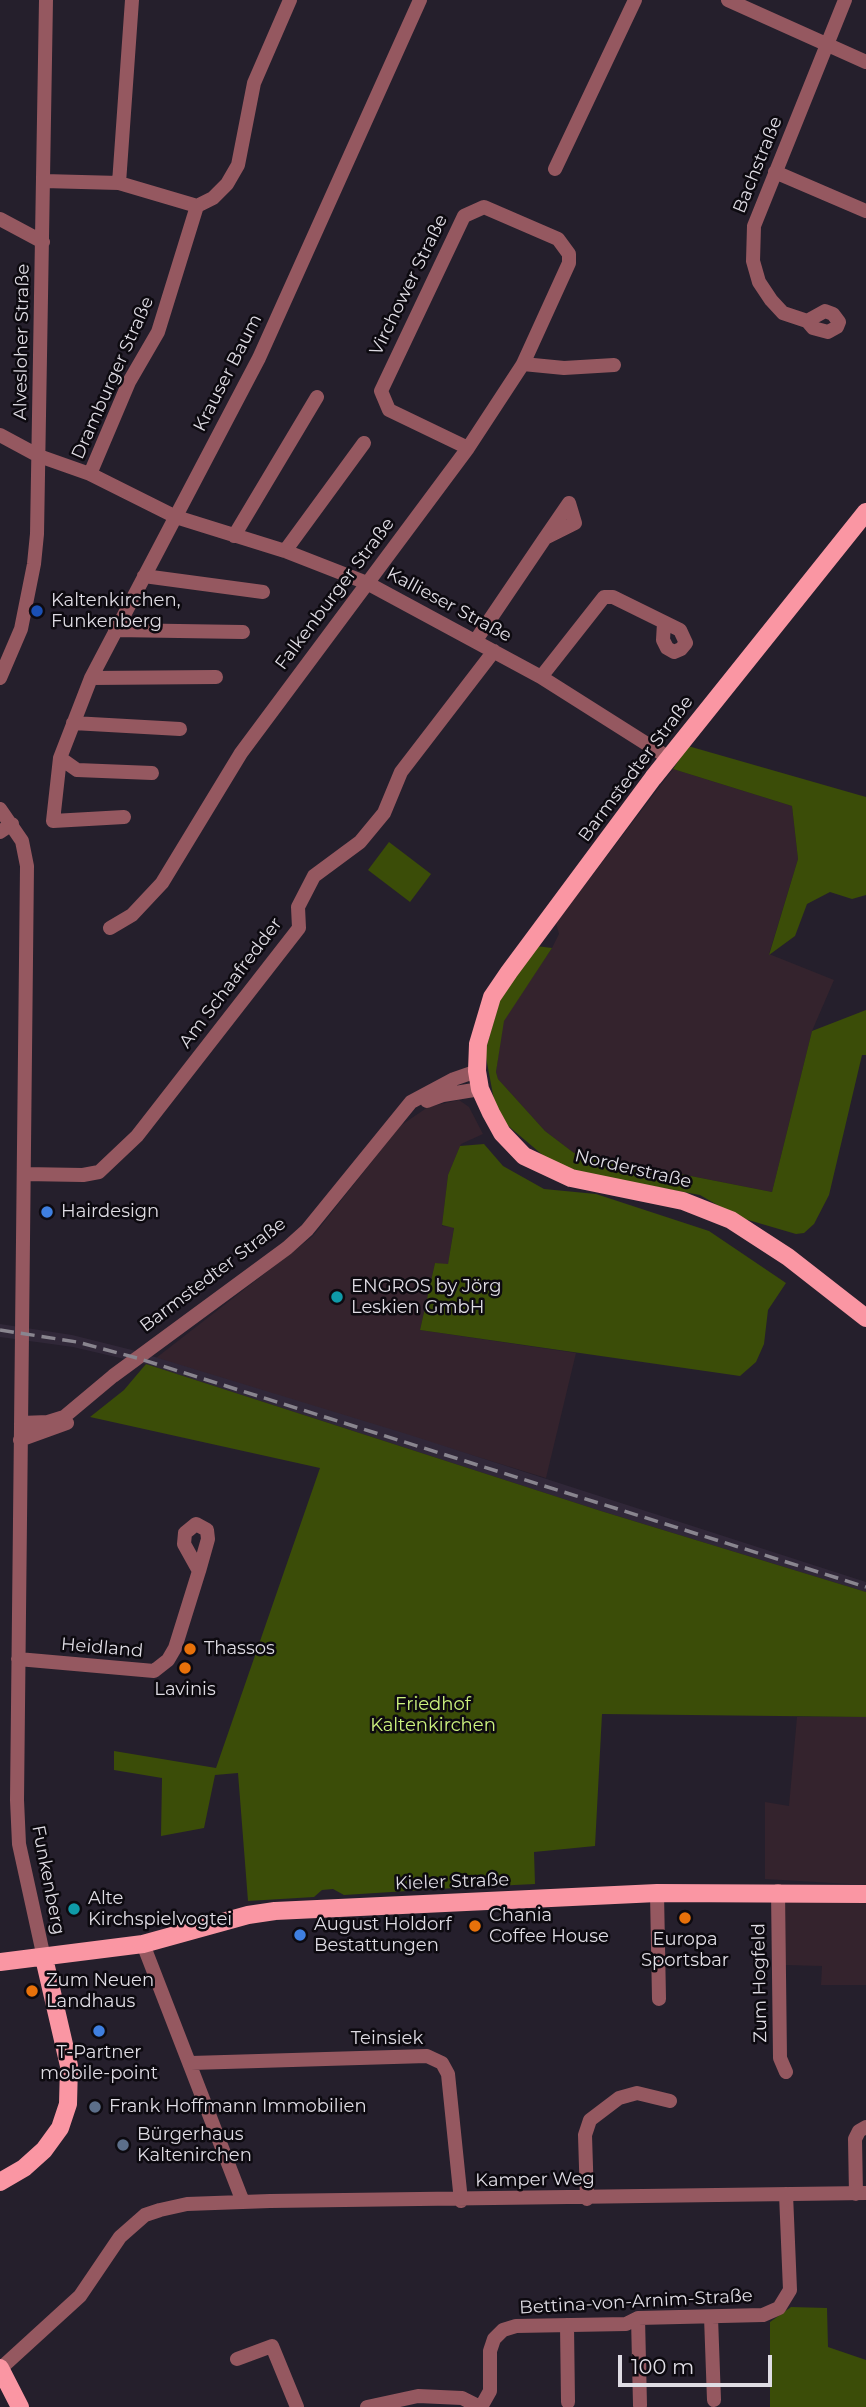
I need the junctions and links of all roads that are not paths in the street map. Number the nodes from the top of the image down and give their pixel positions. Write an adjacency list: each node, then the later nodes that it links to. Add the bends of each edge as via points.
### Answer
1 (46, 0): 12 (street, Alvesloher Straße)
2 (132, 0): 13 (street)
3 (290, 0): 14 (street, via 254,83 238,165 227,184)
4 (420, 0): 29 (street, Krauser Baum, via 259,358)
5 (635, 0): 10 (street)
6 (845, 0): 8 (street, Bachstraße)
7 (734, 1): 8 (street)
8 (829, 45): 9 (street); 11 (street, Bachstraße)
9 (866, 62)
10 (555, 169)
11 (775, 172): 15 (street); 19 (street, Bachstraße, via 754,226 752,261 771,300 783,313)
12 (44, 181): 13 (street); 17 (street, Alvesloher Straße)
13 (119, 183): 14 (street)
14 (197, 206): 27 (street, Dramburger Straße, via 158,332 129,382)
15 (865, 209)
16 (0, 219): 17 (street)
17 (43, 242): 26 (street, Alvesloher Straße)
18 (569, 264): 20 (street, Falkenburger Straße); 25 (street, Virchower Straße, via 564,245 492,208 476,208 464,216 381,391 389,410)
19 (807, 321)
20 (523, 364): 21 (street, via 564,368); 25 (street, Falkenburger Straße)
21 (614, 365)
22 (317, 397): 30 (street)
23 (0, 435): 26 (street, Kallieser Straße)
24 (364, 443): 32 (street)
25 (468, 448): 34 (street, Falkenburger Straße)
26 (39, 456): 27 (street, Kallieser Straße); 43 (street, Alvesloher Straße, via 34,564 21,629)
27 (90, 474): 29 (street, Kallieser Straße)
28 (865, 513): 48 (main road, Barmstedter Straße)
29 (176, 517): 30 (street, Kallieser Straße); 33 (street, Krauser Baum)
30 (234, 536): 32 (street, Kallieser Straße)
31 (545, 538): 39 (street)
32 (285, 551): 34 (street, Kallieser Straße)
33 (144, 576): 35 (street); 37 (street, Krauser Baum)
34 (367, 583): 39 (street, Kallieser Straße); 53 (street, Falkenburger Straße, via 241,753 162,883 132,915)
35 (263, 592)
36 (664, 623): 42 (street, via 613,597 604,597)
37 (115, 630): 38 (street); 44 (street, Krauser Baum)
38 (243, 632)
39 (476, 640): 40 (street, Kallieser Straße)
40 (494, 650): 42 (street, Kallieser Straße); 55 (street, Am Schaafredder, via 401,772 384,813 360,842 314,876 298,907 299,928 137,1136 99,1172)
41 (216, 677): 44 (street)
42 (541, 677): 48 (street, Kallieser Straße)
43 (0, 678)
44 (91, 678): 45 (street, Krauser Baum)
45 (73, 723): 46 (street); 47 (street, Krauser Baum)
46 (180, 729)
47 (60, 758): 49 (street, via 77,770); 51 (street, Krauser Baum, via 54,821)
48 (669, 758): 54 (main road, Barmstedter Straße, via 492,997 478,1044)
49 (152, 773)
50 (0, 809): 52 (street, Funkenberg)
51 (124, 817)
52 (6, 828): 55 (street, Funkenberg, via 22,841 27,866)
53 (110, 928)
54 (479, 1080): 56 (main road, Norderstraße, via 502,1133 524,1156 570,1178 709,1210 761,1238); 57 (street, Barmstedter Straße, via 398,1117 294,1242)
55 (24, 1174): 58 (street, Funkenberg)
56 (866, 1318)
57 (96, 1392): 58 (street, Barmstedter Straße, via 64,1417); 59 (street, Barmstedter Straße, via 74,1419 60,1428)
58 (21, 1423): 59 (street, Funkenberg)
59 (20, 1440): 61 (street, Funkenberg)
60 (198, 1571): 61 (street, Heidland, via 176,1648 154,1671)
61 (18, 1659): 66 (street, Funkenberg, via 19,1844)
62 (778, 1891): 63 (main road, Kieler Straße); 64 (main road, Kieler Straße); 70 (street, Zum Hogfeld, via 780,2058)
63 (657, 1893): 65 (main road, Kieler Straße, via 275,1911); 68 (street)
64 (866, 1894)
65 (143, 1944): 66 (main road, Kieler Straße); 69 (street)
66 (44, 1958): 67 (main road, Kieler Straße); 73 (main road, via 68,2060 68,2104 60,2128 44,2150)
67 (0, 1962)
68 (659, 1999)
69 (191, 2063): 77 (street, Teinsiek, via 427,2056 442,2063 448,2074); 78 (street)
70 (786, 2073)
71 (670, 2101): 76 (street, via 636,2093 619,2098 590,2120 585,2135)
72 (866, 2127): 74 (street, via 855,2139)
73 (0, 2182)
74 (861, 2193): 75 (street, Kamper Weg)
75 (786, 2194): 76 (street, Kamper Weg); 81 (street, Bettina-von-Arnim-Straße, via 790,2290 786,2301 763,2315)
76 (587, 2199): 77 (street, Kamper Weg)
77 (461, 2201): 78 (street, Kamper Weg)
78 (243, 2202): 79 (street, Kamper Weg)
79 (205, 2205): 80 (street, Kamper Weg); 80 (street, Kamper Weg, via 160,2210 145,2215)
80 (131, 2228): 85 (street, Kamper Weg, via 115,2243 80,2296)
81 (711, 2317): 82 (street, Bettina-von-Arnim-Straße); 86 (street)
82 (638, 2318): 83 (street, Bettina-von-Arnim-Straße, via 626,2324); 88 (street)
83 (567, 2325): 87 (street); 92 (street, Bettina-von-Arnim-Straße, via 503,2330 490,2351 490,2391)
84 (237, 2359): 90 (street, via 272,2346)
85 (0, 2368): 89 (main road)
86 (714, 2400)
87 (568, 2402)
88 (640, 2405)
89 (20, 2407)
90 (297, 2407)
91 (368, 2407): 92 (street, via 418,2396 462,2398)
92 (481, 2407)

